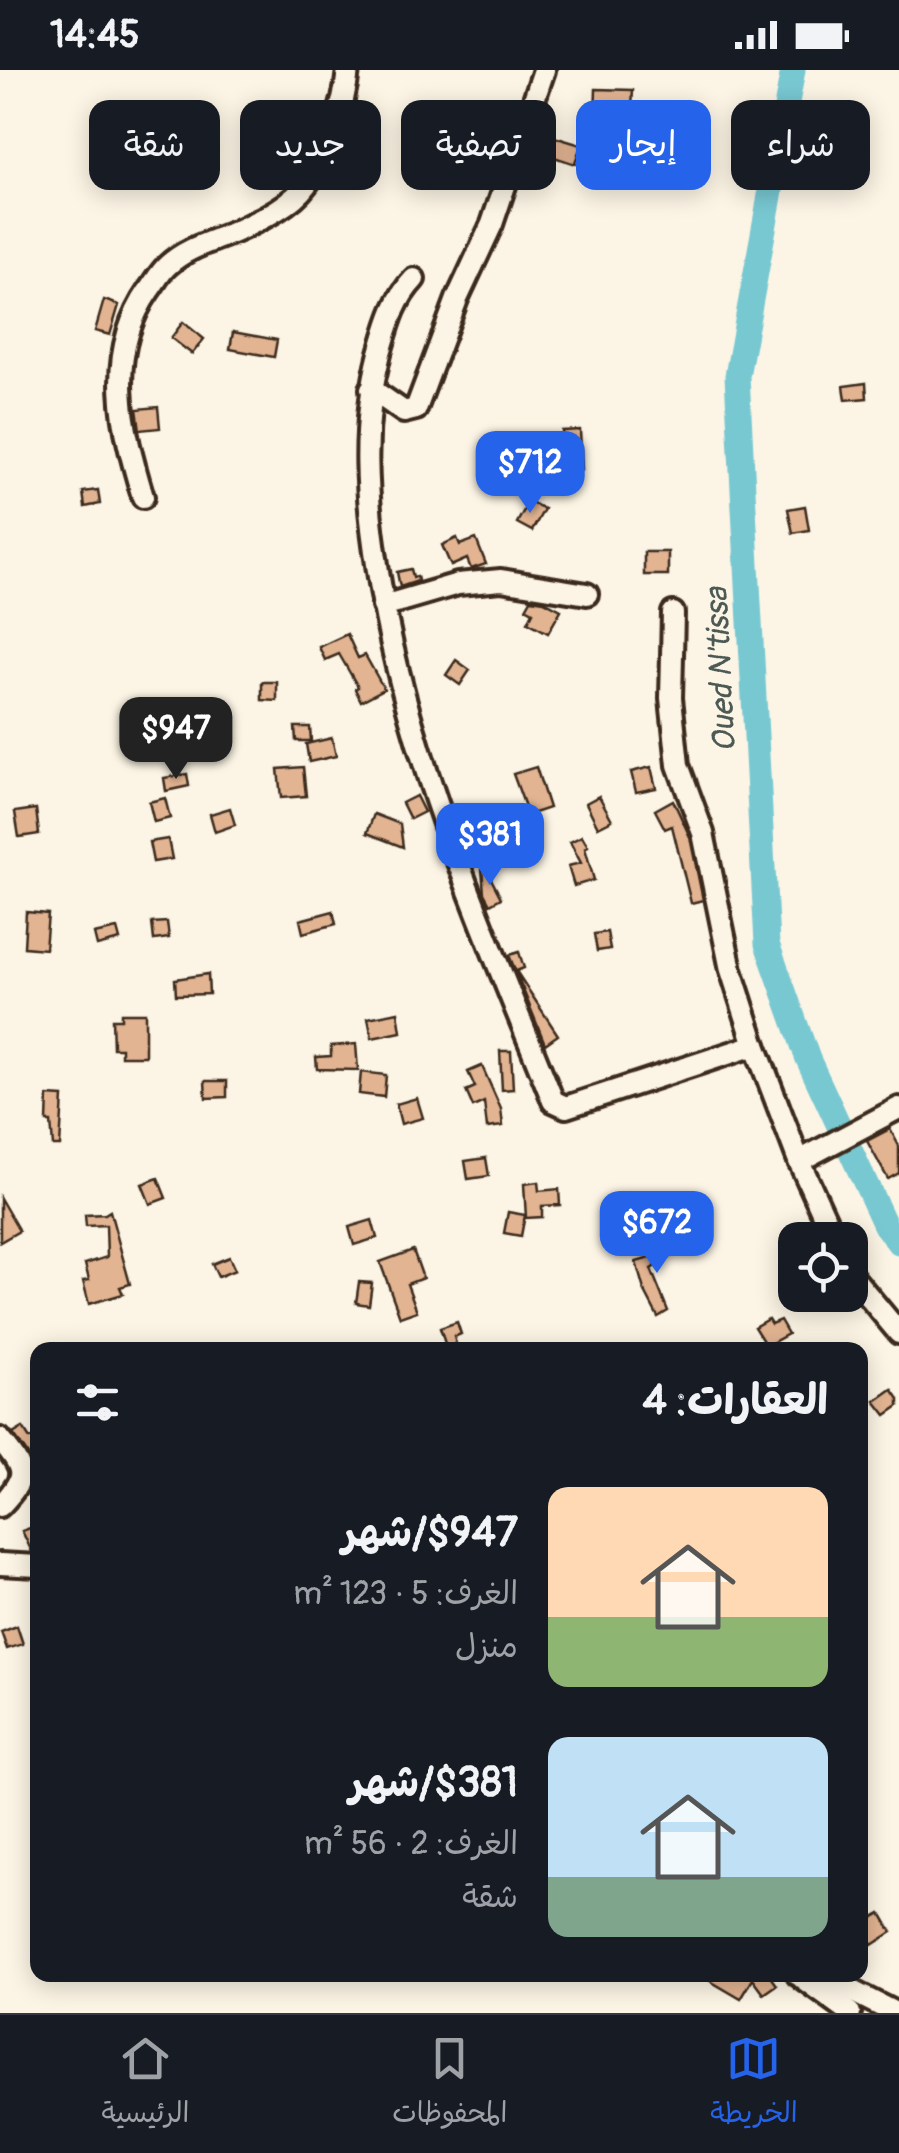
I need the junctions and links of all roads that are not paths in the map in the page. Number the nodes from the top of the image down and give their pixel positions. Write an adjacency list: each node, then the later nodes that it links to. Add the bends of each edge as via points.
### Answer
1 (348, 70): 5 (street, via 339,112 306,186 261,218 166,266 133,314 121,367 121,416)
2 (544, 70): 4 (street, via 492,224 416,409 404,412)
3 (414, 279): 4 (street, via 395,305)
4 (371, 388): 7 (street, via 368,507)
5 (143, 497)
6 (587, 594): 7 (street, via 501,580 458,584)
7 (383, 606): 9 (street, via 448,840 553,1101 566,1106)
8 (673, 612): 9 (street, via 678,764)
9 (755, 1045): 11 (street)
10 (899, 1108): 11 (street)
11 (799, 1161): 12 (street)
12 (827, 1222)
13 (868, 1296): 14 (street)
14 (899, 1333)
15 (0, 1439): 16 (street, via 22,1474)
16 (0, 1506)
17 (0, 1564): 18 (street)
18 (30, 1566)
19 (807, 1982): 21 (street)
20 (829, 1982): 22 (street)
21 (850, 2013)
22 (895, 2013)

